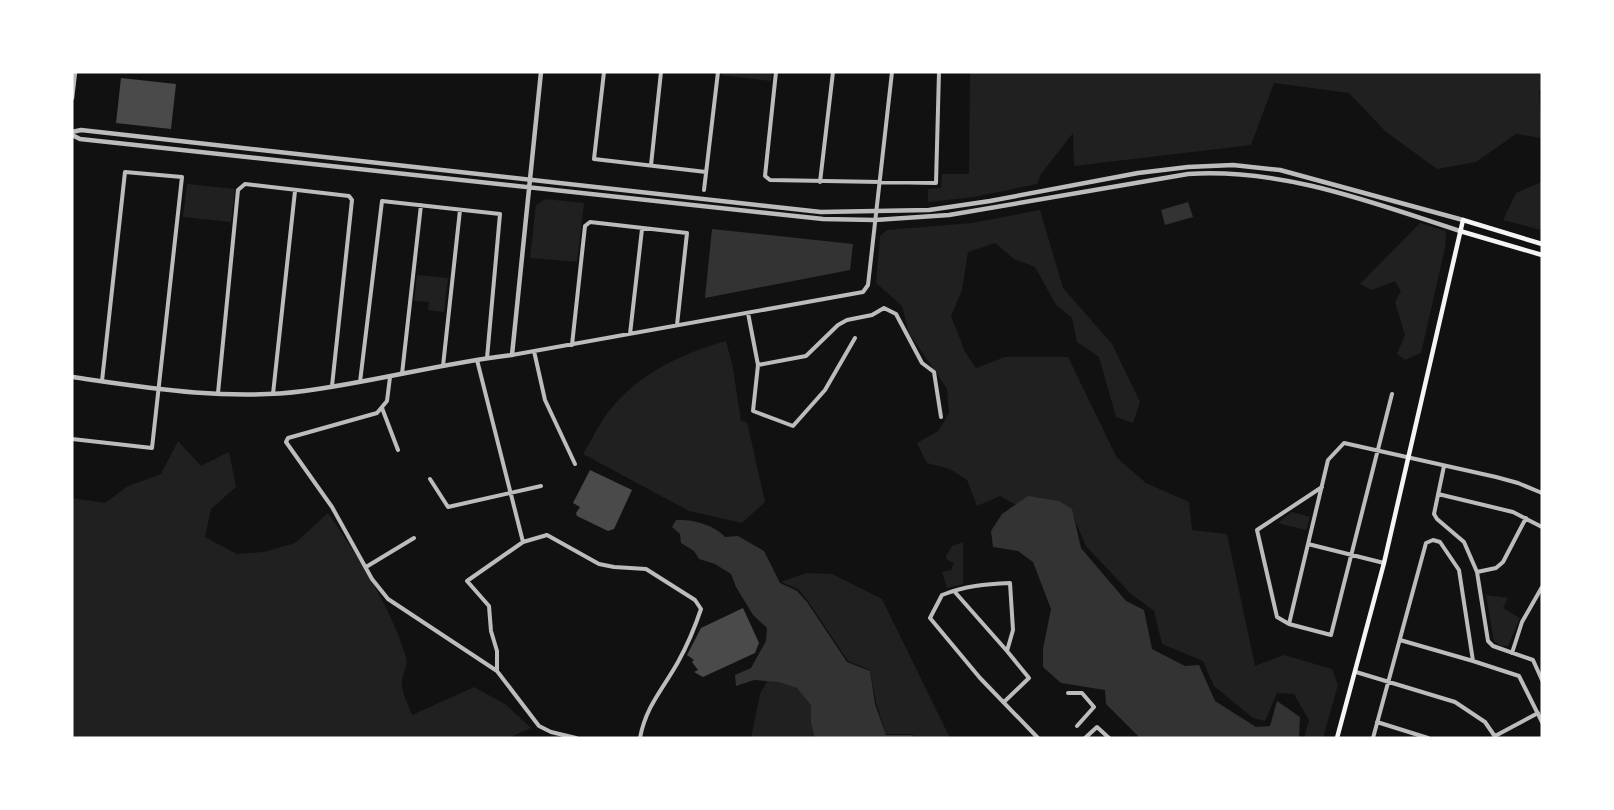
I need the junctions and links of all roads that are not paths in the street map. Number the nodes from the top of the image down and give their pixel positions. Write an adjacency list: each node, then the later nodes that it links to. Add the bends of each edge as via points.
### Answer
1 (75, 72): 10 (street)
2 (541, 72): 14 (street)
3 (604, 72): 12 (street, via 594,159)
4 (661, 72): 12 (street)
5 (718, 72): 13 (street)
6 (776, 72): 15 (street, via 765,176 770,180)
7 (833, 72): 15 (street)
8 (892, 72): 16 (street)
9 (939, 72): 16 (street, via 936,183)
10 (72, 98)
11 (72, 134): 14 (street, via 81,130); 17 (street, via 80,139 222,156)
12 (651, 165): 13 (street)
13 (706, 172): 18 (street)
14 (529, 180): 17 (street); 22 (street, via 821,212)
15 (820, 182): 16 (street)
16 (880, 182): 22 (street)
17 (528, 187): 23 (street, via 789,216); 35 (street)
18 (704, 190)
19 (295, 191): 45 (street, via 349,196 351,200); 47 (street, via 245,184 238,190); 48 (street)
20 (421, 205): 21 (street); 40 (street); 44 (street, via 382,201)
21 (460, 210): 36 (street, via 500,214); 39 (street)
22 (876, 212): 23 (street); 24 (street, via 949,207 1138,174 1233,165 1280,170)
23 (875, 220): 26 (street, via 949,215 1132,182 1212,173 1255,174 1329,189); 29 (street, via 868,285 863,292)
24 (1463, 220): 26 (main road); 27 (main road)
25 (642, 229): 30 (street, via 687,233); 31 (street); 33 (street, via 590,222 585,226)
26 (1461, 231): 28 (main road); 55 (main road)
27 (1542, 244)
28 (1542, 255)
29 (748, 313): 30 (street); 38 (street)
30 (677, 326): 31 (street)
31 (630, 334): 33 (street)
32 (855, 338): 38 (street, via 825,390 793,426 753,411)
33 (572, 345): 34 (street)
34 (534, 351): 35 (street); 56 (street, via 546,400)
35 (512, 355): 36 (street)
36 (487, 358): 37 (street)
37 (477, 360): 39 (street); 62 (street)
38 (758, 365): 51 (street, via 806,356 838,325 884,308 896,314 922,363 934,372)
39 (443, 366): 40 (street)
40 (402, 374): 42 (street)
41 (72, 376): 43 (street)
42 (390, 377): 44 (street); 50 (street, via 387,401)
43 (102, 381): 46 (street); 46 (street, via 125,172 182,177)
44 (360, 382): 45 (street)
45 (332, 386): 48 (street)
46 (160, 387): 47 (street); 52 (street, via 152,448)
47 (218, 393): 48 (street)
48 (273, 394)
49 (1392, 394): 54 (street)
50 (382, 408): 53 (street); 71 (street, via 377,413 288,438 286,442 332,507)
51 (941, 417)
52 (72, 439)
53 (398, 450)
54 (1377, 450): 55 (street); 60 (street, via 1344,443 1328,460); 69 (street)
55 (1409, 457): 57 (street); 70 (main road)
56 (575, 464)
57 (1444, 466): 61 (street, via 1518,483); 63 (street)
58 (430, 479): 62 (street, via 448,507)
59 (541, 486): 62 (street)
60 (1322, 486): 68 (street); 75 (street, via 1257,530 1277,617)
61 (1542, 493)
62 (511, 494): 67 (street)
63 (1438, 494): 64 (street); 72 (street, via 1434,514 1464,542)
64 (1526, 518): 65 (street); 72 (street, via 1503,562 1496,568)
65 (1542, 527)
66 (414, 538): 71 (street)
67 (524, 542): 80 (street, via 467,581 489,606); 92 (street, via 547,535 598,564 646,569 695,600 701,609 677,664 649,708)
68 (1308, 544): 69 (street); 75 (street)
69 (1351, 555): 70 (street); 75 (street, via 1331,635)
70 (1384, 563): 81 (main road)
71 (366, 567): 80 (street, via 388,598)
72 (1477, 572): 78 (street, via 1488,641)
73 (1542, 587): 78 (street, via 1522,622)
74 (954, 591): 77 (street); 77 (street, via 972,585 1010,583 1013,630); 85 (street, via 942,595 930,618)
75 (1289, 624)
76 (1400, 640): 79 (street); 79 (street, via 1426,543 1440,542 1459,570); 83 (street)
77 (1007, 651): 85 (street, via 1029,678)
78 (1512, 653): 82 (street, via 1533,660)
79 (1473, 661): 86 (street, via 1519,676)
80 (497, 671): 91 (street, via 539,726)
81 (1356, 672): 83 (street); 96 (main road)
82 (1542, 680)
83 (1388, 681): 87 (street); 90 (street, via 1455,702 1485,722)
84 (1068, 693): 89 (street, via 1082,693 1094,707)
85 (1004, 702): 93 (street)
86 (1538, 713): 88 (street); 90 (street)
87 (1377, 722): 97 (street); 98 (street)
88 (1542, 722)
89 (1077, 726)
90 (1495, 737)
91 (576, 738)
92 (640, 738)
93 (1038, 738)
94 (1085, 738): 95 (street, via 1097,727)
95 (1109, 738)
96 (1337, 738)
97 (1372, 738)
98 (1428, 738)

